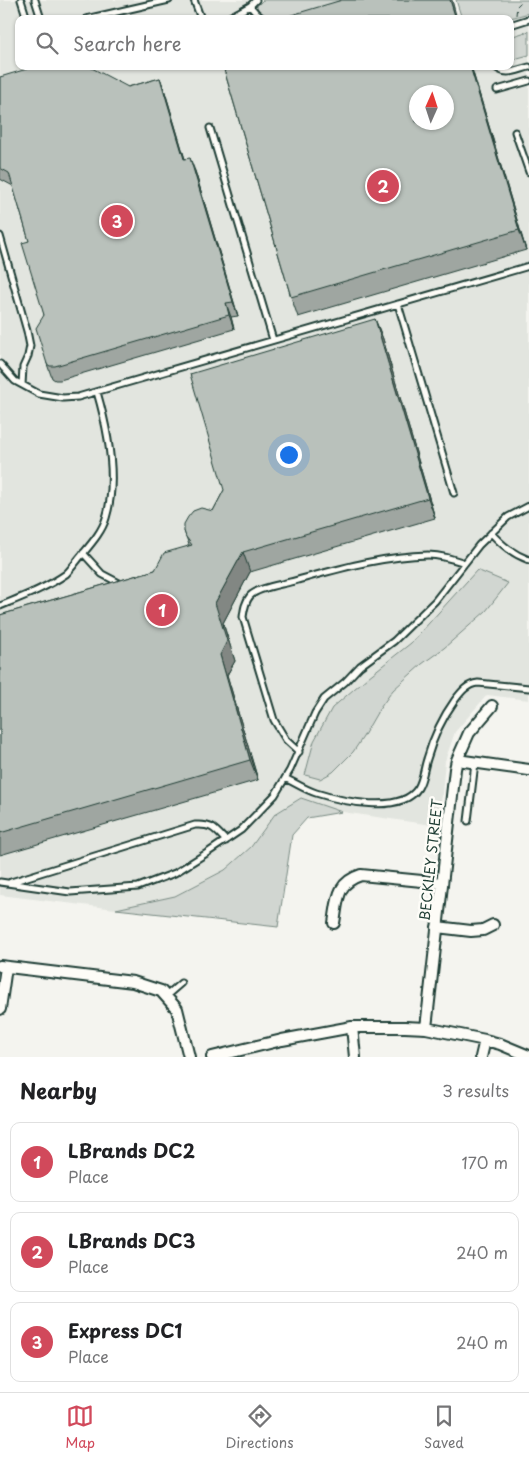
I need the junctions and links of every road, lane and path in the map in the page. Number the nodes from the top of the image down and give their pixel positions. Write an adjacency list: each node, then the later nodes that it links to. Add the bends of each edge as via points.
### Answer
1 (21, 0): 8 (lane)
2 (35, 0): 9 (lane)
3 (169, 0): 10 (lane)
4 (194, 0): 11 (lane)
5 (256, 0): 7 (lane)
6 (523, 0): 14 (path, via 517,6)
7 (250, 6): 12 (lane); 13 (lane)
8 (26, 15)
9 (40, 15)
10 (103, 15)
11 (199, 15)
12 (233, 15)
13 (258, 15)
14 (516, 15)
15 (529, 19): 16 (lane)
16 (514, 24)
17 (529, 67): 18 (lane, via 506,73)
18 (498, 70)
19 (529, 81): 20 (lane)
20 (497, 90)
21 (210, 128): 27 (lane)
22 (515, 132): 23 (lane)
23 (529, 172)
24 (0, 236): 29 (lane, via 30,346 23,367)
25 (529, 266): 26 (lane)
26 (398, 304): 27 (lane); 31 (lane)
27 (273, 340): 30 (lane)
28 (0, 364): 29 (lane)
29 (22, 385): 30 (lane, via 39,394 63,398 78,398)
30 (97, 392): 34 (lane, via 112,469 110,494 106,519)
31 (454, 493)
32 (529, 506): 33 (lane, via 508,517)
33 (491, 533): 35 (lane, via 503,546); 36 (lane)
34 (83, 553): 37 (lane, via 102,574); 38 (lane, via 66,573 32,593)
35 (529, 560)
36 (465, 563): 41 (lane, via 435,601 394,642 360,666 324,699); 41 (lane, via 445,556 428,555 377,560 251,595 243,617 274,720 286,740)
37 (124, 586)
38 (0, 606)
39 (529, 688): 45 (lane, via 478,683 461,692 445,714 433,740 418,788 408,798 394,804 366,803 315,793)
40 (492, 706): 42 (street, BECKLEY STREET, via 469,733)
41 (299, 752): 45 (lane)
42 (457, 760): 43 (street); 50 (street, BECKLEY STREET)
43 (475, 763): 44 (street); 46 (lane)
44 (529, 770)
45 (285, 778): 47 (lane, via 268,802)
46 (468, 821)
47 (226, 841): 49 (lane, via 175,873 138,887 70,892); 49 (lane, via 214,828 206,824 195,825)
48 (0, 882): 49 (lane)
49 (8, 883)
50 (442, 883): 51 (street, via 361,875 352,878 344,884 339,895); 53 (street, BECKLEY STREET)
51 (334, 923)
52 (493, 924): 53 (street, via 483,930 472,931)
53 (437, 927): 59 (street, BECKLEY STREET)
54 (3, 966): 56 (street, via 133,982 161,991); 57 (street)
55 (181, 983): 56 (lane)
56 (166, 997): 63 (street, via 177,1009)
57 (0, 1008)
58 (352, 1028): 59 (street); 61 (street, via 282,1040); 65 (street)
59 (426, 1028): 60 (street)
60 (485, 1040): 62 (street); 66 (street)
61 (240, 1054): 64 (street)
62 (529, 1056)
63 (189, 1057)
64 (212, 1057)
65 (356, 1057)
66 (481, 1057)

